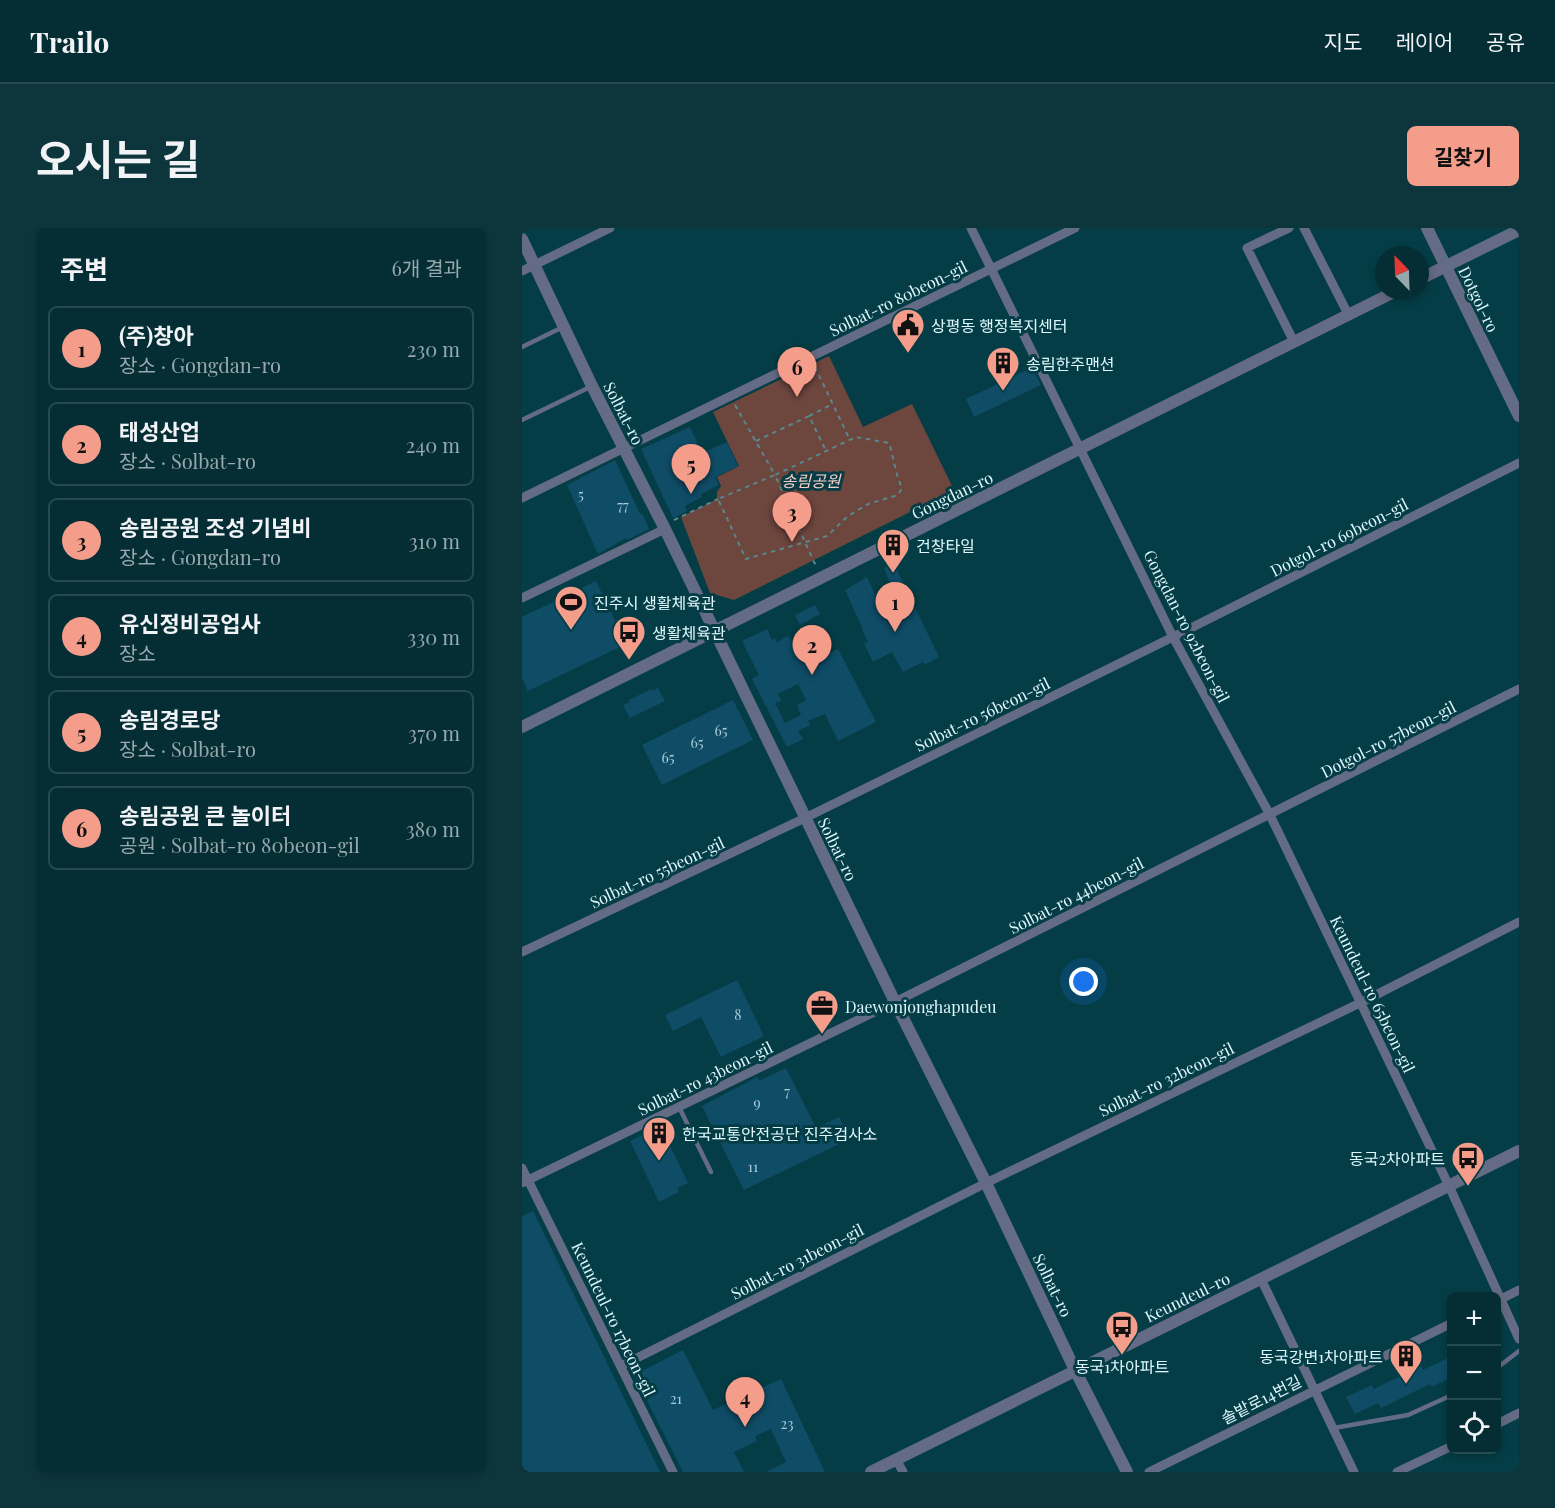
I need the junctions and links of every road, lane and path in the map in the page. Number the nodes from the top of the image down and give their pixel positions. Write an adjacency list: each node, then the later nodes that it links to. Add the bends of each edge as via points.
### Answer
1 (610, 228): 9 (street)
2 (972, 228): 11 (street, Gongdan-ro 92beon-gil)
3 (1075, 228): 11 (street, Solbat-ro 80beon-gil)
4 (1289, 228): 17 (street, via 1247,248)
5 (1304, 228): 15 (street)
6 (1427, 228): 10 (street, Dotgol-ro)
7 (1519, 230): 10 (street)
8 (522, 239): 9 (street, Solbat-ro)
9 (535, 265): 12 (street); 16 (street, Solbat-ro)
10 (1444, 266): 13 (street); 24 (street, Dotgol-ro)
11 (992, 269): 28 (street, Solbat-ro 80beon-gil); 29 (street, Gongdan-ro 92beon-gil)
12 (522, 271)
13 (1429, 274)
14 (1378, 300): 15 (street, Gongdan-ro)
15 (1348, 315): 17 (street, Gongdan-ro)
16 (563, 326): 18 (lane); 20 (street, Solbat-ro)
17 (1294, 342): 29 (street, Gongdan-ro)
18 (522, 347)
19 (814, 364): 22 (path)
20 (592, 386): 25 (lane); 28 (street, Solbat-ro)
21 (733, 403): 27 (path)
22 (833, 404): 23 (path); 26 (path)
23 (809, 416): 27 (path); 30 (path)
24 (1519, 416)
25 (522, 420)
26 (850, 440): 30 (path); 36 (path, via 856,437 889,443 894,472 902,488 898,495 868,504 848,516 827,536)
27 (756, 441): 32 (path)
28 (624, 449): 33 (street, Solbat-ro 80beon-gil); 35 (street, Solbat-ro)
29 (1081, 450): 39 (street, Gongdan-ro); 40 (street, Gongdan-ro 92beon-gil)
30 (826, 451): 32 (path)
31 (1519, 463): 40 (street, Dotgol-ro 69beon-gil)
32 (775, 475): 34 (path); 36 (path)
33 (522, 498)
34 (717, 499): 35 (path); 36 (path, via 746,559)
35 (663, 528): 38 (street); 39 (street, Solbat-ro)
36 (806, 543): 37 (path)
37 (816, 565)
38 (522, 598)
39 (713, 633): 42 (street, Gongdan-ro); 44 (street, Solbat-ro)
40 (1173, 637): 43 (street, Gongdan-ro 92beon-gil); 44 (street, Solbat-ro 56beon-gil)
41 (1519, 689): 43 (street, Dotgol-ro 57beon-gil)
42 (522, 727)
43 (1270, 815): 47 (street, Solbat-ro 44beon-gil); 48 (street, Keundeul-ro 65beon-gil)
44 (805, 818): 46 (street, Solbat-ro 55beon-gil); 47 (street, Solbat-ro)
45 (1519, 922): 48 (street, Solbat-ro 32beon-gil)
46 (522, 952)
47 (895, 1002): 49 (street, Solbat-ro 43beon-gil); 54 (street, Solbat-ro)
48 (1360, 1003): 54 (street, Solbat-ro 32beon-gil); 55 (street, Keundeul-ro 65beon-gil)
49 (679, 1107): 52 (lane); 53 (street, Solbat-ro 43beon-gil)
50 (1519, 1151): 55 (street, Keundeul-ro)
51 (522, 1167): 53 (street, Keundeul-ro 17beon-gil)
52 (711, 1172)
53 (525, 1182): 65 (street, Keundeul-ro 17beon-gil)
54 (986, 1183): 65 (street, Solbat-ro 31beon-gil); 66 (street, Solbat-ro)
55 (1449, 1186): 56 (street, Keundeul-ro); 58 (street, Keundeul-ro 65beon-gil)
56 (1261, 1279): 66 (street, Keundeul-ro); 67 (street)
57 (1519, 1290): 59 (street)
58 (1495, 1292)
59 (1501, 1299)
60 (1501, 1304): 62 (street, Keundeul-ro 65beon-gil)
61 (1447, 1325): 67 (street, 솔밭로14번길)
62 (1519, 1339)
63 (1519, 1351): 64 (lane)
64 (1501, 1365)
65 (621, 1366): 74 (street, Keundeul-ro 17beon-gil)
66 (1076, 1371): 73 (street, Keundeul-ro); 77 (street, Solbat-ro)
67 (1314, 1389): 71 (street); 78 (street, 솔밭로14번길)
68 (1447, 1397): 71 (lane, via 1408,1415)
69 (1519, 1413): 70 (street)
70 (1501, 1422)
71 (1333, 1428): 79 (street)
72 (1447, 1448): 80 (street)
73 (896, 1459): 75 (street, Keundeul-ro); 76 (street)
74 (673, 1472)
75 (871, 1472)
76 (903, 1472)
77 (1127, 1472)
78 (1149, 1472)
79 (1354, 1472)
80 (1397, 1472)

